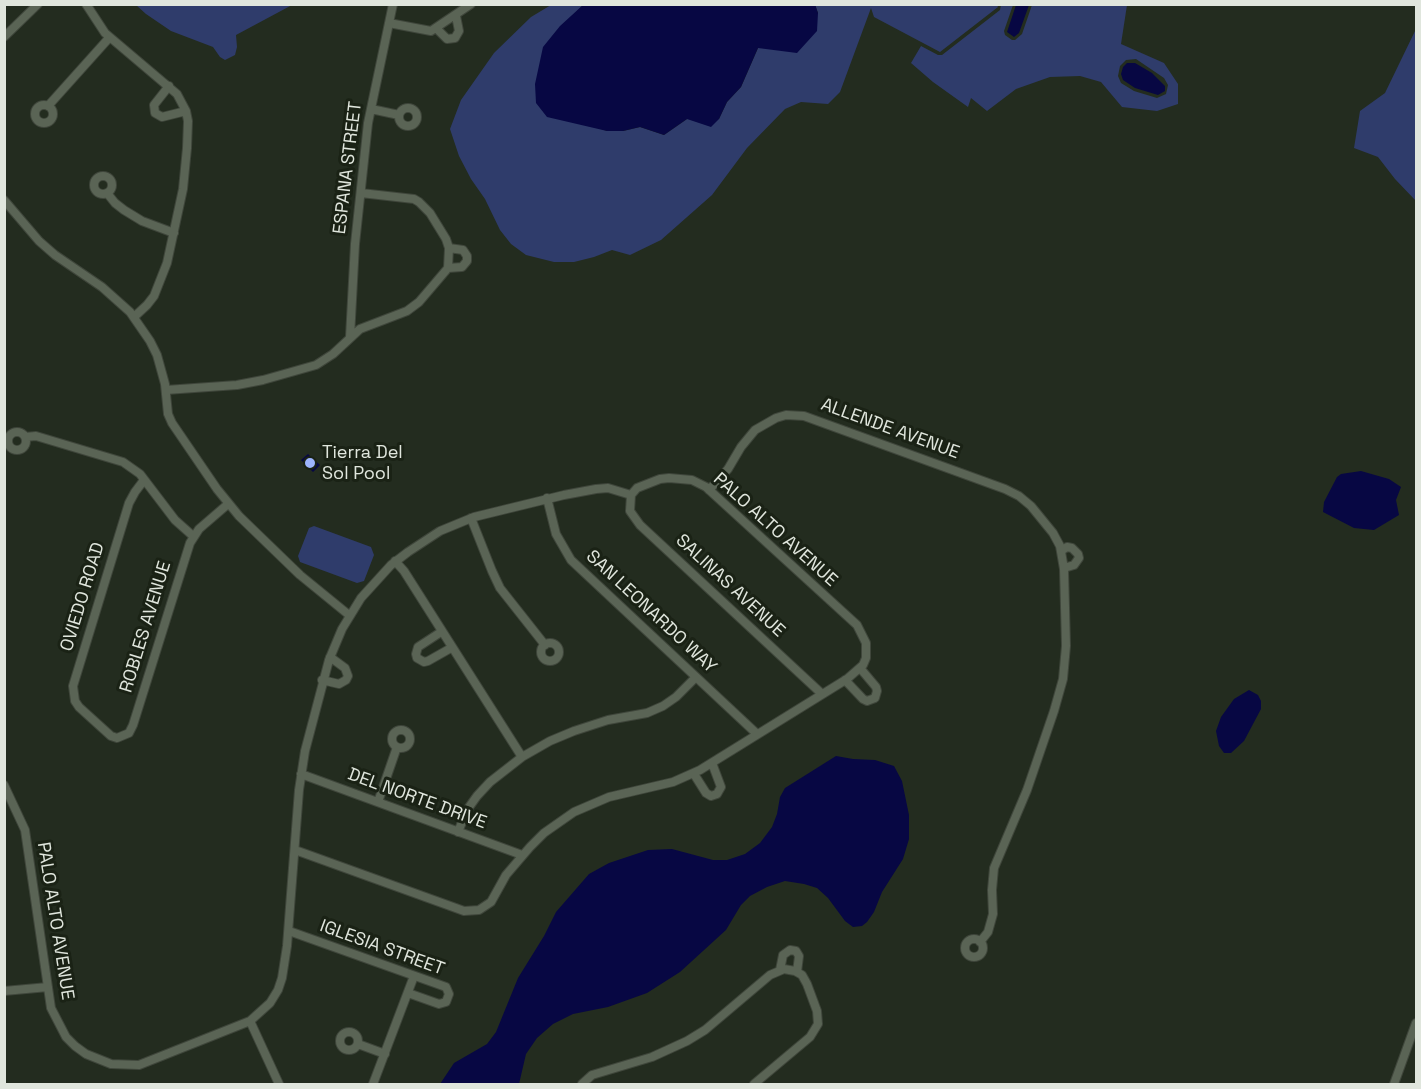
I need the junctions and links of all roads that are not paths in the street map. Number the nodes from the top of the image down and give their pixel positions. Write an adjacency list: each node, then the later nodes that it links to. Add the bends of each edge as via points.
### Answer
1 (38, 4): 8 (street)
2 (86, 4): 9 (street)
3 (393, 4): 6 (street, ESPANA STREET)
4 (471, 4): 5 (street)
5 (456, 16): 7 (street); 7 (street, via 459,31 455,38 447,39)
6 (389, 23): 7 (street, via 424,31); 12 (street, ESPANA STREET)
7 (436, 28)
8 (4, 37)
9 (110, 38): 10 (street); 11 (street)
10 (170, 86): 13 (street); 13 (street, via 154,105 155,113 162,117)
11 (48, 106)
12 (371, 109): 14 (street); 16 (street, ESPANA STREET)
13 (186, 111): 18 (street, via 186,169)
14 (399, 115)
15 (107, 193): 18 (street, via 142,221)
16 (361, 193): 19 (street, via 419,202 430,213); 22 (street, ESPANA STREET)
17 (4, 200): 21 (street, via 47,248 117,298)
18 (174, 233): 21 (street, via 159,286)
19 (449, 248): 20 (street); 20 (street, via 466,252 467,261 462,267)
20 (448, 268): 22 (street, via 413,308 360,329)
21 (134, 317): 23 (street, via 157,355)
22 (350, 337): 23 (street, via 315,365 263,380)
23 (166, 390): 29 (street, via 168,414 174,426)
24 (25, 437): 25 (street, via 36,436 123,462)
25 (144, 480): 31 (street, via 175,520); 45 (street, OVIEDO ROAD, via 129,502 73,686 75,701)
26 (709, 490): 27 (street, PALO ALTO AVENUE, via 692,480 669,478 637,488); 32 (street, ALLENDE AVENUE, via 755,430 786,415 804,416 1019,496 1044,520); 40 (street, PALO ALTO AVENUE, via 857,626 866,643 866,658)
27 (631, 495): 28 (street, PALO ALTO AVENUE, via 608,488); 44 (street, SALINAS AVENUE, via 630,511 639,525)
28 (547, 498): 30 (street, PALO ALTO AVENUE); 41 (street, SAN LEONARDO WAY, via 556,534 571,560)
29 (228, 504): 31 (street, ROBLES AVENUE); 35 (street, via 312,586)
30 (471, 518): 33 (street, PALO ALTO AVENUE, via 440,531); 37 (street, via 500,588)
31 (193, 536): 45 (street, ROBLES AVENUE, via 129,733 117,738)
32 (1060, 551): 34 (street, ALLENDE AVENUE); 34 (street, ALLENDE AVENUE, via 1072,548 1078,554 1074,566)
33 (395, 561): 35 (street, PALO ALTO AVENUE); 36 (street)
34 (1064, 568): 58 (street, ALLENDE AVENUE, via 1063,679 1027,790 994,868 993,914 988,932)
35 (349, 615): 39 (street, PALO ALTO AVENUE)
36 (441, 632): 38 (street); 38 (street, via 418,647 417,658 428,661)
37 (545, 645)
38 (451, 648): 48 (street)
39 (330, 657): 42 (street, PALO ALTO AVENUE); 42 (street, via 345,668 348,676 339,684)
40 (860, 668): 43 (street); 43 (street, via 876,687 875,698 863,699)
41 (696, 677): 46 (street, SAN LEONARDO WAY); 48 (street, via 663,706 574,731)
42 (322, 680): 50 (street, PALO ALTO AVENUE)
43 (845, 680): 44 (street)
44 (822, 694): 46 (street)
45 (95, 722)
46 (757, 734): 49 (street)
47 (398, 747): 53 (street)
48 (522, 757): 54 (street, via 477,796)
49 (712, 763): 51 (street); 51 (street, via 721,787 717,794 706,793)
50 (301, 774): 53 (street, DEL NORTE DRIVE); 55 (street, PALO ALTO AVENUE)
51 (693, 774): 56 (street, via 590,804 560,821)
52 (4, 785): 61 (street, PALO ALTO AVENUE, via 25,830)
53 (378, 802): 54 (street, DEL NORTE DRIVE)
54 (458, 831): 56 (street, DEL NORTE DRIVE)
55 (295, 850): 56 (street, via 473,911 491,902); 57 (street, PALO ALTO AVENUE)
56 (522, 855)
57 (288, 931): 60 (street, IGLESIA STREET); 64 (street, PALO ALTO AVENUE, via 278,990 270,1003)
58 (980, 942)
59 (788, 970): 59 (street, via 800,958 793,950 783,955); 70 (street, via 767,977 712,1025 687,1041 656,1056 592,1075); 71 (street, via 804,978 819,1018 817,1027)
60 (414, 976): 63 (street); 63 (street, IGLESIA STREET, via 446,987 449,998 439,1004)
61 (48, 987): 62 (street); 64 (street, PALO ALTO AVENUE, via 51,1008 66,1038 86,1054 111,1064 132,1066 150,1062)
62 (4, 991)
63 (408, 993): 67 (street)
64 (249, 1021): 68 (street)
65 (1416, 1023): 72 (street)
66 (358, 1044): 67 (street)
67 (385, 1054): 69 (street)
68 (279, 1084)
69 (373, 1084)
70 (582, 1084)
71 (754, 1084)
72 (1394, 1084)

